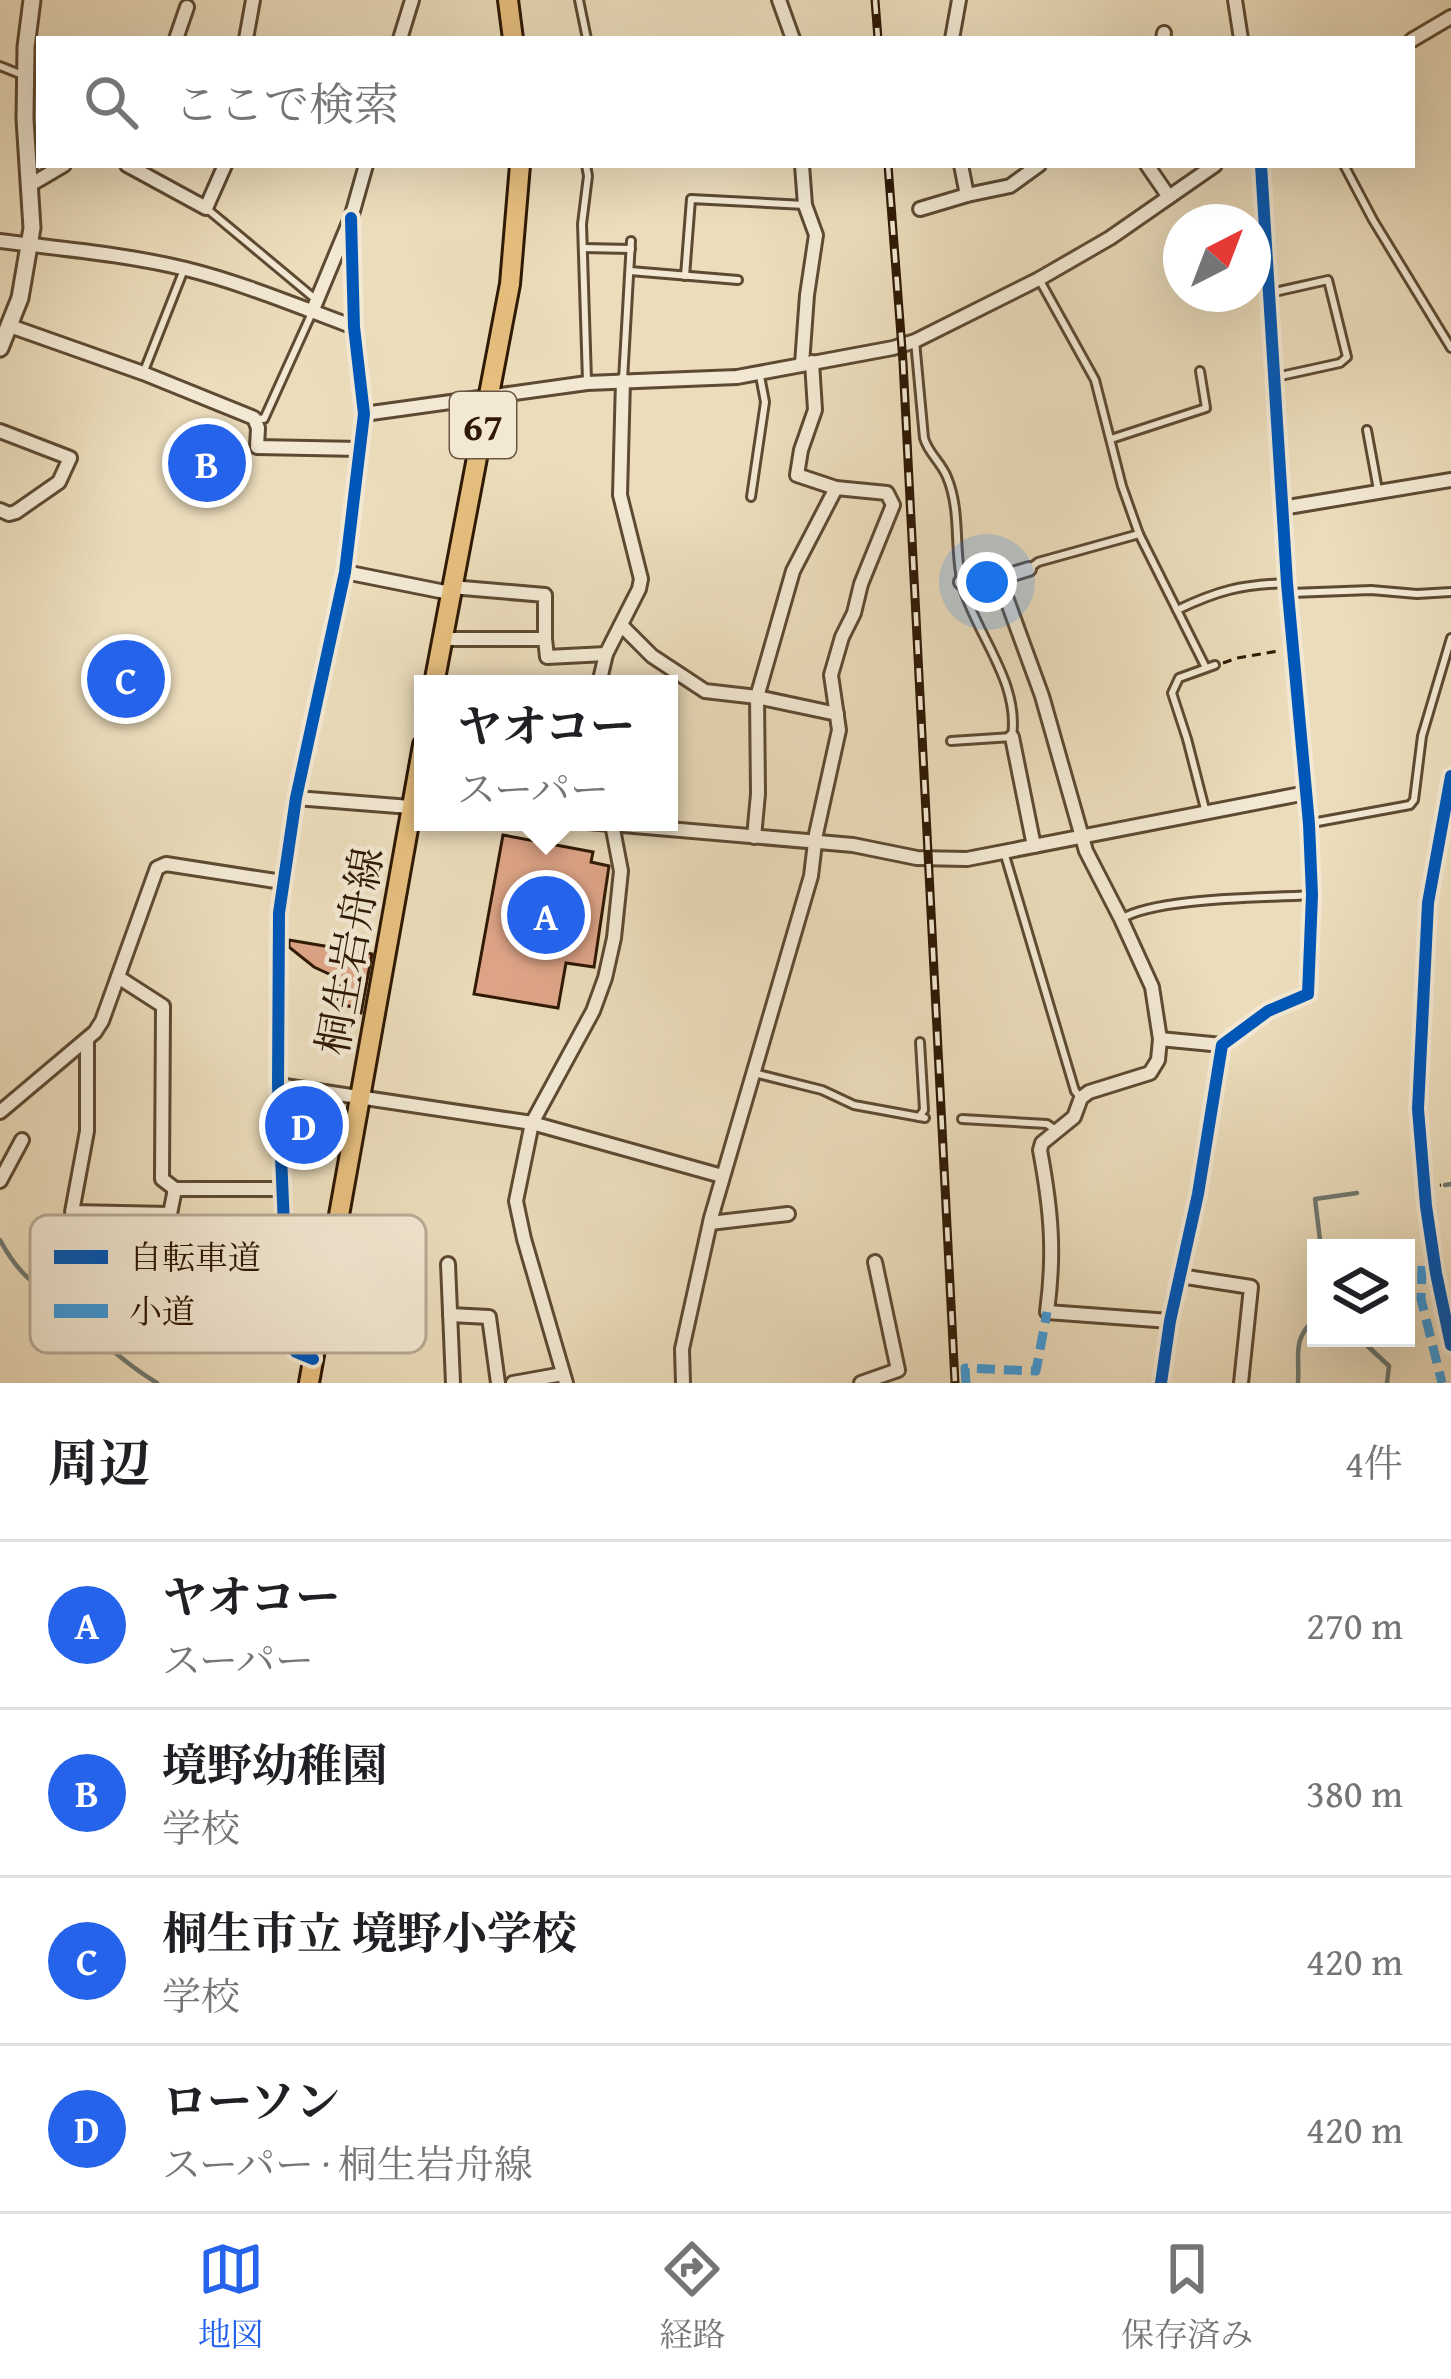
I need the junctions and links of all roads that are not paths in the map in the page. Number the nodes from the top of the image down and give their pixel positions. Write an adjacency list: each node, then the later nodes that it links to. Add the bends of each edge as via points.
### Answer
1 (32, 0): 21 (street)
2 (253, 0): 12 (street)
3 (412, 0): 13 (street)
4 (508, 0): 14 (main road)
5 (579, 0): 15 (lane)
6 (778, 0): 16 (street)
7 (959, 0): 17 (street)
8 (1235, 0): 18 (street)
9 (184, 4): 11 (street)
10 (1451, 17): 19 (street)
11 (177, 36)
12 (247, 36)
13 (401, 36)
14 (514, 36)
15 (586, 36)
16 (792, 36)
17 (953, 36)
18 (1241, 36)
19 (1415, 38)
20 (0, 66): 21 (lane)
21 (31, 82): 35 (street)
22 (59, 168): 35 (street)
23 (133, 168): 40 (street)
24 (224, 168): 40 (street)
25 (365, 168): 42 (street)
26 (520, 168): 66 (main road, 67, via 512,271)
27 (587, 168): 45 (lane)
28 (802, 168): 39 (street)
29 (962, 168): 36 (street)
30 (1035, 168): 36 (street, via 1010,186)
31 (1149, 168): 37 (street)
32 (1211, 168): 37 (street)
33 (1261, 168): 38 (street)
34 (1346, 168): 58 (lane)
35 (30, 185): 44 (street)
36 (967, 195): 41 (street)
37 (1169, 197): 49 (street)
38 (1264, 204)
39 (805, 205): 48 (lane, via 691,199); 59 (street, via 816,235)
40 (206, 208): 52 (lane)
41 (920, 208)
42 (351, 218): 52 (street); 55 (street)
43 (0, 242): 44 (street)
44 (30, 245): 46 (street); 54 (street)
45 (583, 248): 47 (lane, via 631,245); 65 (lane)
46 (184, 268): 52 (street); 62 (lane)
47 (630, 271): 48 (lane); 64 (lane)
48 (685, 276): 50 (lane)
49 (1039, 279): 56 (street); 71 (lane, via 1095,380)
50 (738, 280)
51 (1271, 292): 63 (lane, via 1328,280 1346,357)
52 (315, 306): 55 (street); 68 (lane, via 264,419)
53 (1271, 312): 63 (street)
54 (10, 326): 57 (street); 62 (street)
55 (354, 327): 67 (street)
56 (916, 341): 59 (street); 83 (lane, via 921,428 952,495)
57 (0, 348)
58 (1451, 348)
59 (807, 363): 61 (street); 74 (street, via 815,410 797,475)
60 (1200, 371): 71 (lane, via 1206,408)
61 (760, 372): 64 (street); 76 (lane, via 765,402)
62 (143, 374): 68 (street)
63 (1274, 378): 77 (street)
64 (623, 380): 65 (street); 88 (street, via 620,495 641,579)
65 (587, 383): 66 (street)
66 (489, 395): 67 (street); 85 (main road, 67)
67 (364, 414): 72 (street)
68 (254, 418): 72 (street, via 257,447)
69 (1366, 430): 75 (lane)
70 (0, 431): 78 (street, via 70,458 59,482 16,512)
71 (1112, 439): 79 (lane)
72 (360, 449): 81 (street)
73 (1451, 480): 75 (street)
74 (836, 488): 97 (street, via 793,571); 98 (street, via 887,493 893,505 831,675)
75 (1379, 494): 77 (street)
76 (751, 497)
77 (1282, 508): 84 (street)
78 (0, 510)
79 (1139, 533): 80 (lane); 87 (lane)
80 (1029, 569): 82 (street)
81 (345, 572): 85 (street); 102 (street)
82 (999, 578): 83 (street); 110 (street)
83 (961, 582): 99 (lane, via 1006,686)
84 (1287, 588): 86 (lane); 87 (lane, via 1224,589); 101 (street)
85 (451, 590): 90 (main road, 67); 91 (street, via 545,595)
86 (1451, 592)
87 (1177, 610): 94 (lane)
88 (621, 625): 92 (street); 97 (street, via 704,692)
89 (1451, 638): 106 (lane, via 1422,736 1414,800)
90 (442, 639): 91 (street); 95 (main road, 67)
91 (544, 639): 92 (street, via 547,657)
92 (606, 654): 96 (street)
93 (1215, 665): 94 (lane)
94 (1206, 668): 104 (lane, via 1179,678 1172,693)
95 (436, 675)
96 (601, 675)
97 (757, 697): 98 (street); 109 (street)
98 (838, 714): 111 (street)
99 (1012, 737): 100 (lane); 112 (street)
100 (951, 741)
101 (1306, 793): 104 (street); 106 (street)
102 (296, 798): 103 (street); 114 (street)
103 (414, 808)
104 (1206, 813): 110 (street)
105 (414, 823): 124 (main road, 桐生岩舟線)
106 (1309, 824): 115 (street)
107 (678, 830): 109 (street)
108 (610, 831): 128 (street, via 621,871 605,978)
109 (754, 837): 111 (street)
110 (1081, 837): 112 (street); 116 (street)
111 (814, 841): 113 (street, via 916,858); 122 (street)
112 (1034, 846): 113 (street)
113 (1004, 852): 125 (lane)
114 (282, 882): 117 (street, via 157,868); 123 (street)
115 (1312, 895): 116 (lane, via 1187,903); 121 (street, via 1308,994 1255,1018)
116 (1121, 919): 118 (street, via 1152,987)
117 (118, 976): 119 (street); 133 (street, via 163,1006 162,1179)
118 (1160, 1039): 121 (street); 125 (street, via 1150,1073)
119 (87, 1040): 126 (street); 133 (street, via 86,1131 72,1212 170,1214)
120 (920, 1042): 122 (lane, via 922,1118)
121 (1222, 1045): 141 (street)
122 (754, 1073): 131 (street)
123 (278, 1085): 124 (street); 134 (street)
124 (359, 1096): 128 (street); 137 (main road, 桐生岩舟線)
125 (1082, 1099): 129 (street)
126 (0, 1112)
127 (962, 1119): 129 (lane)
128 (532, 1123): 131 (street); 147 (street, via 516,1201)
129 (1058, 1131): 143 (street, via 1040,1150 1053,1249 1047,1312)
130 (22, 1140): 132 (street)
131 (722, 1176): 138 (street)
132 (0, 1181)
133 (175, 1189): 134 (street)
134 (282, 1189): 136 (street)
135 (788, 1214): 138 (street)
136 (283, 1215)
137 (339, 1215)
138 (710, 1222): 152 (street, via 682,1349)
139 (875, 1262): 153 (street, via 898,1370)
140 (448, 1264): 142 (street)
141 (1180, 1276): 143 (street); 155 (street, via 1251,1287)
142 (450, 1316): 149 (street); 150 (street, via 489,1317)
143 (1170, 1322): 154 (street)
144 (299, 1353): 146 (street)
145 (315, 1353): 146 (main road, 桐生岩舟線)
146 (314, 1359): 148 (main road, 桐生岩舟線)
147 (565, 1378): 151 (street)
148 (309, 1383)
149 (453, 1383)
150 (498, 1383)
151 (512, 1383)
152 (683, 1383)
153 (860, 1383)
154 (1161, 1383)
155 (1241, 1383)

